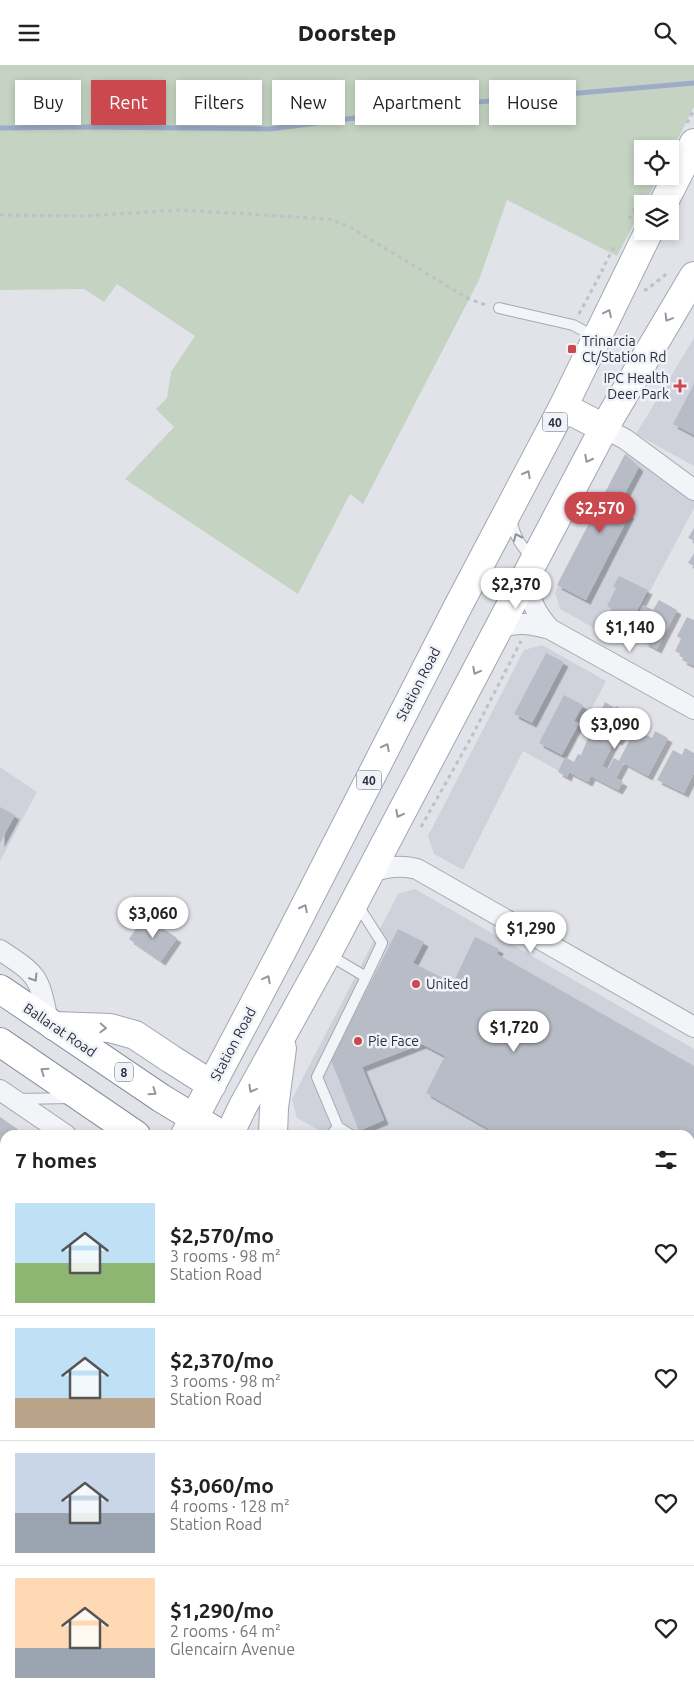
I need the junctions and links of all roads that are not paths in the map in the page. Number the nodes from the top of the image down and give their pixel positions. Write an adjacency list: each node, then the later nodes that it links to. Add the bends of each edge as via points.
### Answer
1 (694, 143): 2 (main road)
2 (668, 195)
3 (643, 240): 6 (main road, Station Road / 40, one-way to 3)
4 (694, 276): 8 (main road, one-way to 8)
5 (499, 308): 6 (lane)
6 (585, 331): 7 (main road, Station Road / 40)
7 (563, 407): 8 (main road); 10 (main road, Station Road / 40, one-way to 7)
8 (604, 428): 9 (street, via 625,439); 11 (main road, one-way to 11)
9 (694, 490)
10 (509, 508): 11 (lane, one-way to 10, via 514,531); 25 (main road, Station Road / 40, one-way to 10)
11 (532, 567): 12 (main road); 13 (street, via 528,590 540,618)
12 (499, 628): 13 (street, via 523,623); 15 (main road, one-way to 15)
13 (550, 629): 14 (street)
14 (694, 709)
15 (369, 872): 16 (main road); 22 (street, via 404,866 417,869)
16 (354, 900): 18 (main road); 19 (lane, via 382,943)
17 (0, 950): 21 (street, one-way to 21, via 27,967 36,977)
18 (327, 954): 19 (lane); 23 (main road)
19 (366, 977): 34 (lane, via 317,1077)
20 (0, 989): 21 (main road, Ballarat Road / 8)
21 (51, 1023): 25 (main road, one-way to 25, via 110,1028 135,1035); 28 (main road, Ballarat Road / 8, one-way to 28, via 161,1098)
22 (694, 1027)
23 (284, 1031): 32 (main road, one-way to 32); 33 (main road)
24 (0, 1042): 27 (main road, one-way to 24)
25 (212, 1085): 28 (main road, Station Road / 40)
26 (6, 1094): 27 (lane); 29 (street)
27 (85, 1098): 30 (main road)
28 (190, 1126): 31 (main road, Ballarat Road / 8)
29 (59, 1130)
30 (128, 1130)
31 (204, 1130)
32 (231, 1130)
33 (273, 1130)
34 (334, 1130)

